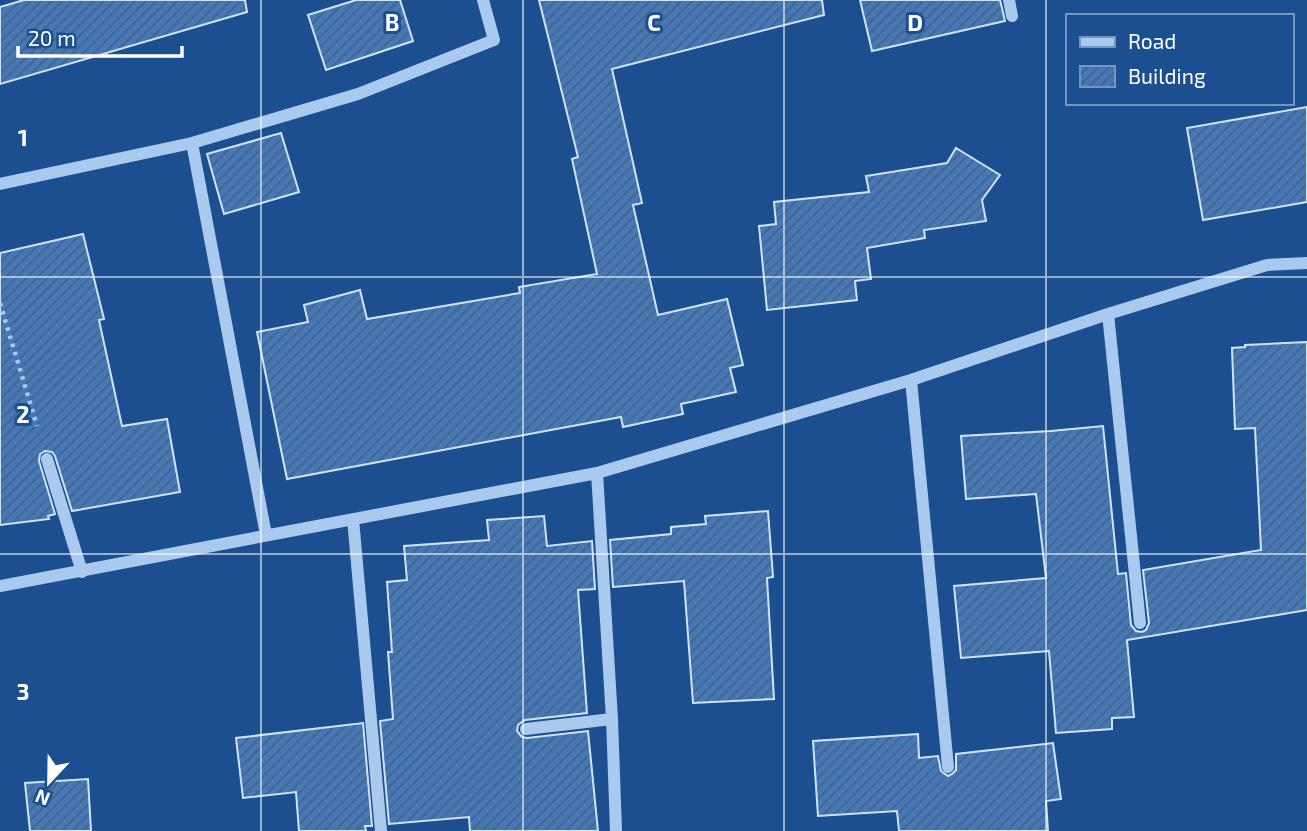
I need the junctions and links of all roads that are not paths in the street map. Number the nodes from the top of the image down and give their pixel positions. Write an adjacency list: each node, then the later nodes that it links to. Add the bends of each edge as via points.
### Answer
1 (483, 0): 4 (street, via 494,40 358,94)
2 (1009, 0): 3 (street)
3 (1012, 16)
4 (192, 143): 5 (street); 12 (street)
5 (0, 184)
6 (1307, 263): 7 (street, via 1267,265)
7 (1108, 314): 8 (street); 15 (street)
8 (911, 380): 10 (street); 18 (street)
9 (47, 459): 13 (street)
10 (597, 473): 11 (street); 16 (street)
11 (354, 519): 12 (street); 19 (street)
12 (267, 535): 13 (street)
13 (82, 572): 14 (street)
14 (0, 586)
15 (1140, 623)
16 (612, 719): 17 (street); 20 (street)
17 (526, 729)
18 (948, 767)
19 (381, 831)
20 (616, 831)

